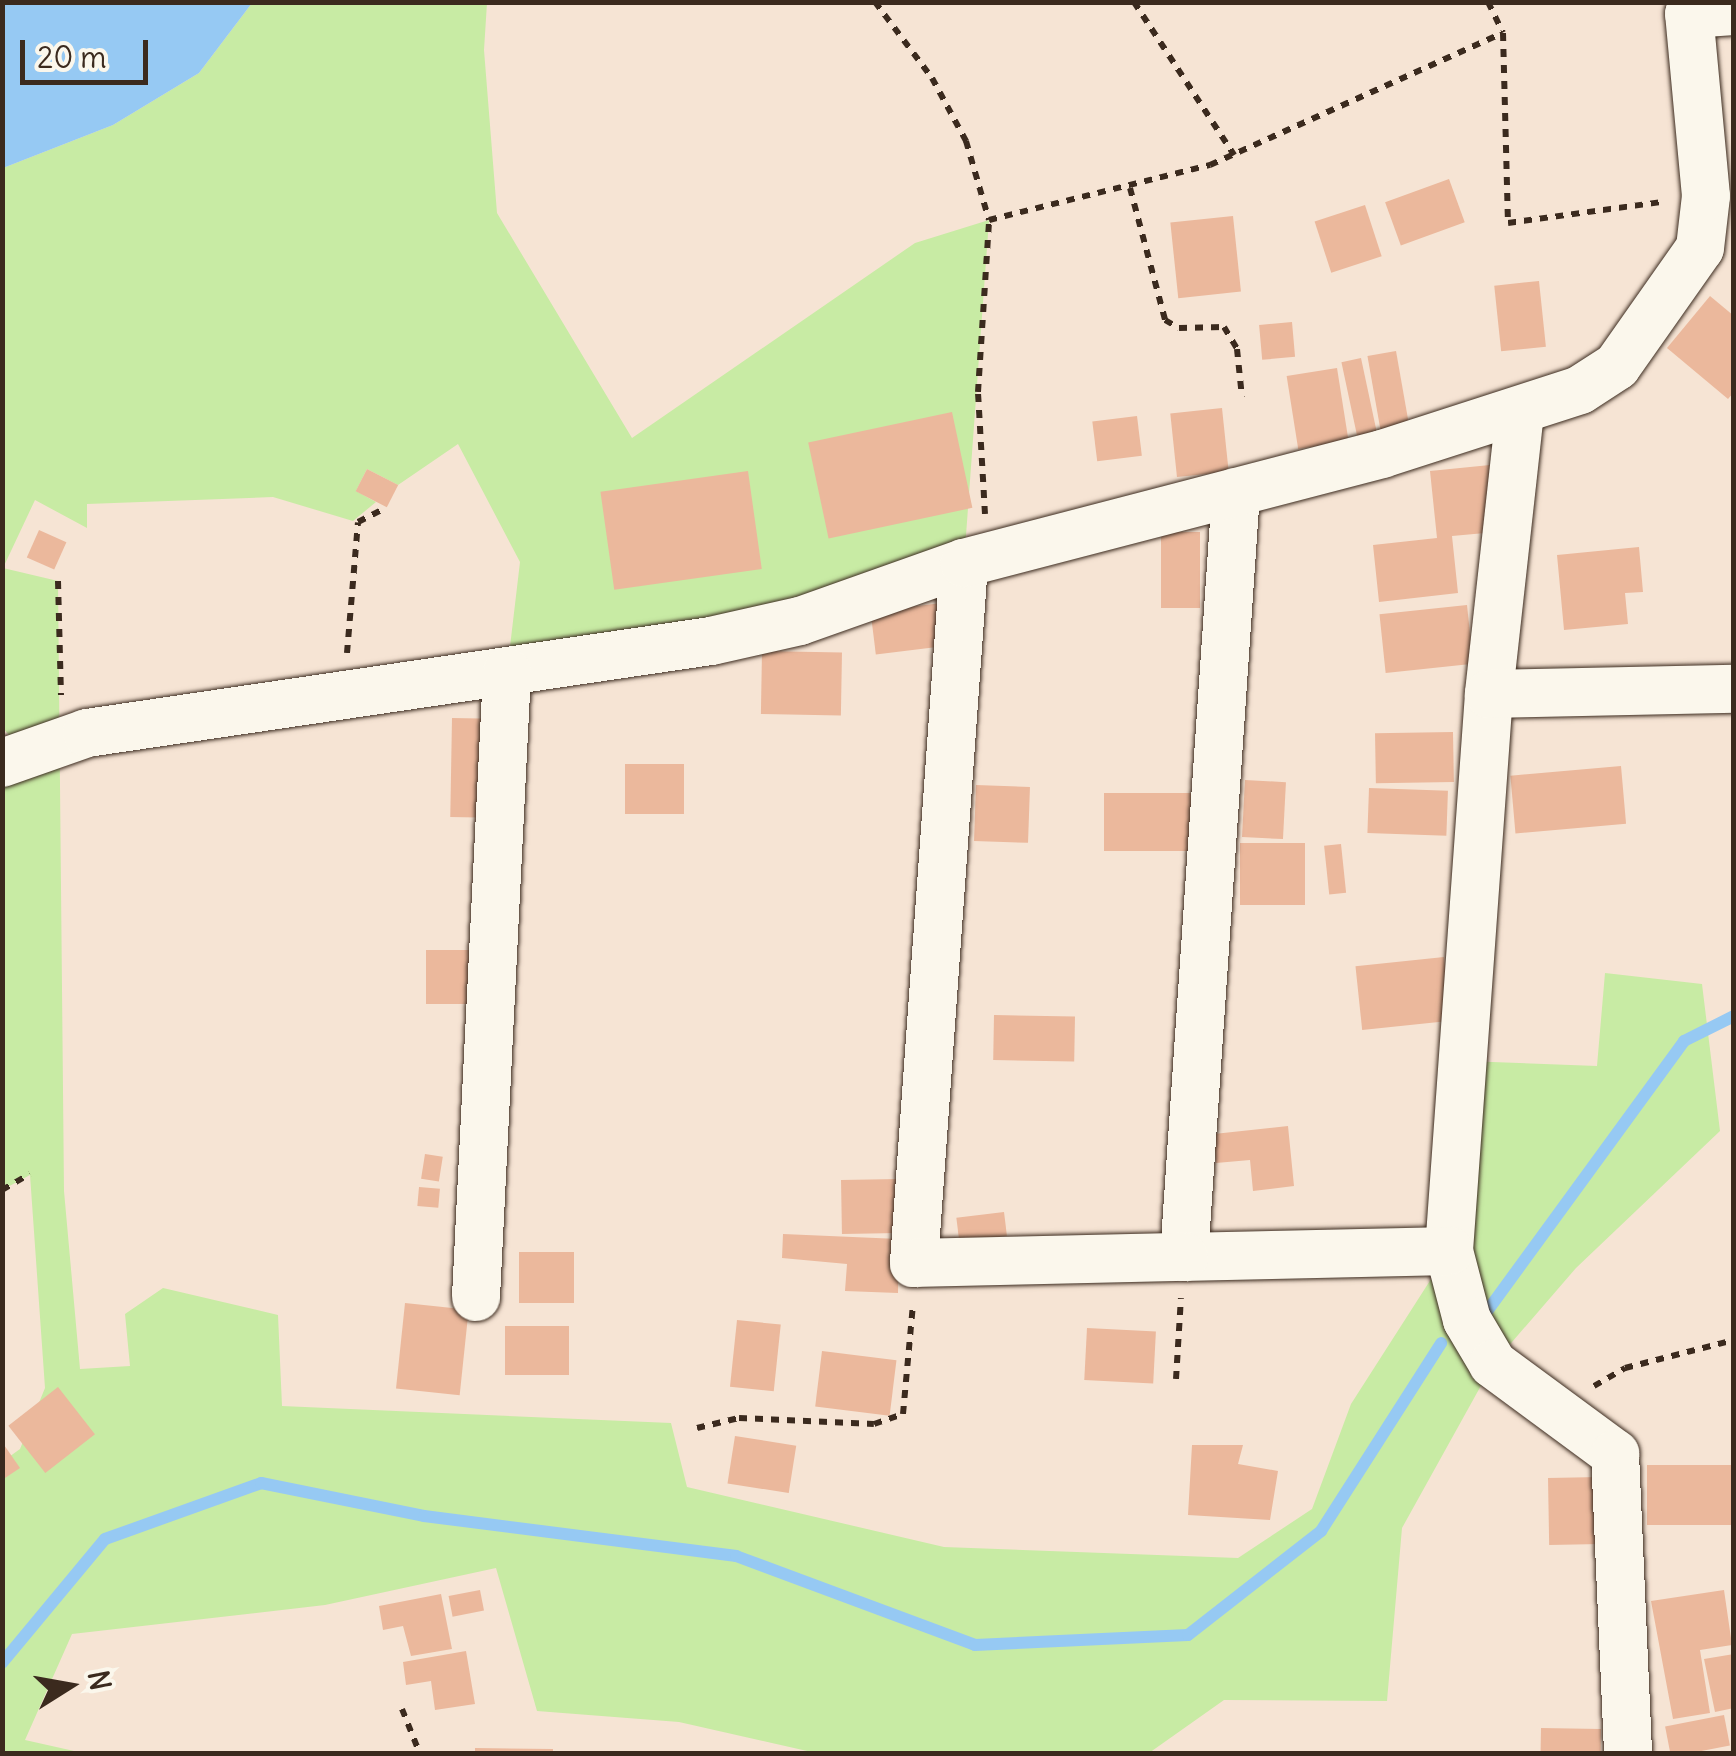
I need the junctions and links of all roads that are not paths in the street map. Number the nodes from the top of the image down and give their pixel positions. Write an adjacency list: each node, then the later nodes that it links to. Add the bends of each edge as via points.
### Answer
1 (1703, 9): 2 (street, via 1706,196 1700,248 1617,366 1580,390)
2 (1520, 412): 3 (street); 7 (street)
3 (1236, 492): 4 (street); 10 (street)
4 (976, 560): 5 (street, via 800,621); 10 (street, via 914,1263)
5 (507, 672): 8 (street, via 63,740); 11 (street)
6 (1734, 690): 7 (street)
7 (1488, 694): 9 (street)
8 (2, 763)
9 (1448, 1251): 10 (street); 12 (street, via 1467,1320 1493,1364 1615,1454)
10 (1184, 1257)
11 (476, 1297)
12 (1628, 1754)

